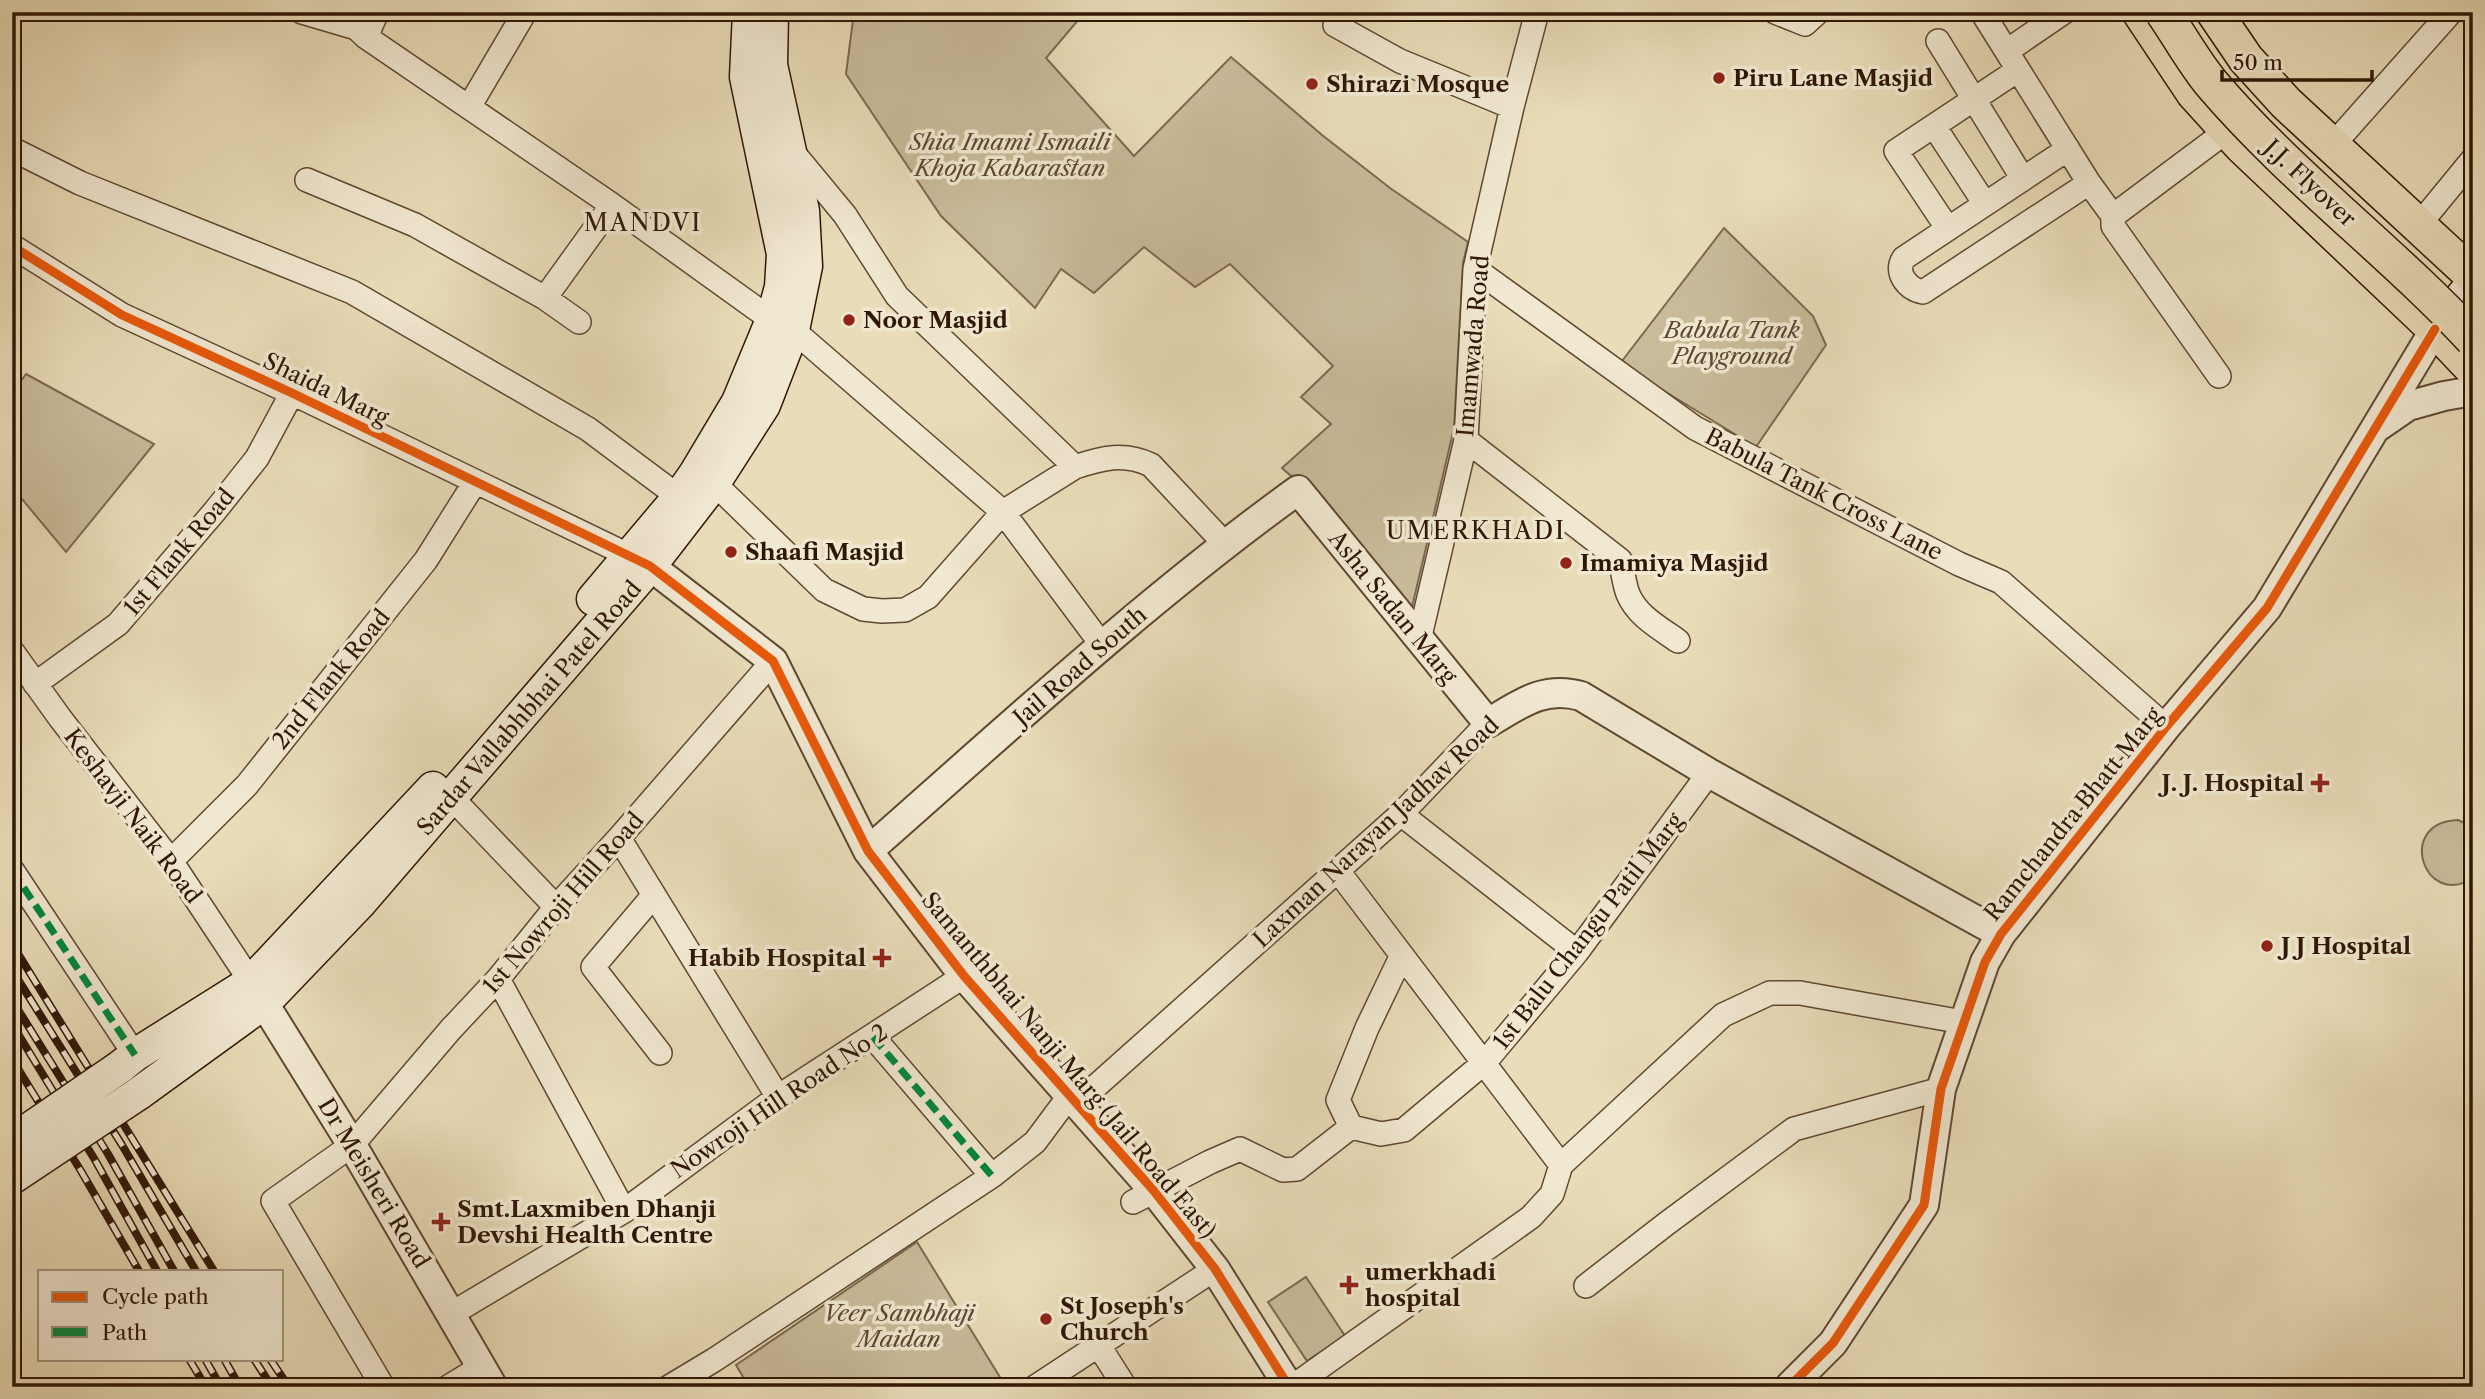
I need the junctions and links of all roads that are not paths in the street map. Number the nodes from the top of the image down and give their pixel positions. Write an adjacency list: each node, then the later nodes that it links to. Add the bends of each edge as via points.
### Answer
1 (302, 12): 17 (street)
2 (377, 12): 17 (street)
3 (525, 12): 21 (street)
4 (749, 12): 46 (main road, Sardar Vallabhbhai Patel Road, via 746,77 783,254)
5 (772, 12): 26 (main road, Sardar Vallabhbhai Patel Road, via 771,65)
6 (1536, 12): 22 (street, Imamwada Road)
7 (1775, 12): 8 (street, via 1805,24)
8 (1818, 12)
9 (1982, 12): 19 (street)
10 (2064, 12): 19 (street)
11 (2140, 12): 24 (main road, via 2194,93)
12 (2164, 12): 48 (main road, J.J. Flyover, bridge, via 2209,80 2256,133)
13 (2191, 12): 44 (main road, via 2227,66 2272,117)
14 (2214, 12): 25 (main road, via 2246,59)
15 (2451, 12): 25 (street)
16 (1335, 25): 22 (street, via 1400,61)
17 (353, 26): 21 (street)
18 (1938, 41): 20 (street)
19 (2013, 60): 20 (street); 28 (street)
20 (1973, 99): 23 (street); 30 (street)
21 (469, 107): 33 (street)
22 (1512, 107): 40 (street, Imamwada Road)
23 (1934, 126): 34 (street); 37 (street, via 1896,151)
24 (2228, 131): 35 (street); 47 (main road)
25 (2332, 146): 36 (main road)
26 (790, 148): 46 (main road, Sardar Vallabhbhai Patel Road, via 806,266); 55 (street, via 845,215 897,296)
27 (12, 149): 57 (street, via 80,183 352,292 589,429)
28 (2068, 149): 30 (street); 32 (street)
29 (2473, 159): 36 (street)
30 (2023, 179): 34 (street)
31 (307, 180): 43 (street, via 415,225)
32 (2090, 183): 35 (street); 38 (street)
33 (612, 205): 43 (street); 46 (street)
34 (1982, 206): 37 (street); 38 (street)
35 (2113, 216): 50 (street, via 2113,226)
36 (2418, 226): 41 (main road)
37 (1948, 229): 38 (street, via 1899,264 1899,272 1915,291 1923,292)
38 (2001, 241)
39 (12, 246): 52 (street, Shaida Marg, via 122,315)
40 (1475, 269): 54 (street, Imamwada Road); 69 (street, Babula Tank Cross Lane, via 1695,428 2001,582)
41 (2473, 276)
42 (2473, 283): 47 (main road)
43 (545, 298): 45 (street)
44 (2473, 306)
45 (579, 323)
46 (782, 325): 57 (main road, Sardar Vallabhbhai Patel Road, via 764,405); 59 (street)
47 (2435, 329): 49 (main road); 53 (street, Ramchandra Bhatt Marg)
48 (2473, 340)
49 (2473, 369)
50 (2219, 376)
51 (2473, 391): 53 (street, via 2408,406)
52 (292, 393): 56 (street, Shaida Marg); 67 (street, 1st Flank Road, via 257,458 118,624)
53 (2373, 430): 69 (street, Ramchandra Bhatt Marg, via 2267,608)
54 (1466, 440): 62 (street, Imamwada Road); 63 (street, via 1620,561 1633,605)
55 (1075, 467): 59 (street); 60 (street, via 1103,457 1124,456 1150,465)
56 (475, 482): 61 (street, Shaida Marg); 75 (street, 2nd Flank Road, via 426,560 264,764)
57 (696, 485): 59 (street, via 824,590 863,609 905,610 928,597); 61 (main road, Sardar Vallabhbhai Patel Road)
58 (1298, 490): 60 (street, Jail Road South); 62 (street, Asha Sadan Marg)
59 (1003, 512): 64 (street)
60 (1224, 543): 64 (street, Jail Road South)
61 (640, 561): 66 (street, Samanthbhai Nanji Marg (Jail Road East)); 71 (main road, Sardar Vallabhbhai Patel Road)
62 (1419, 639): 68 (street, Asha Sadan Marg)
63 (1678, 641)
64 (1102, 645): 74 (street, Jail Road South)
65 (12, 651): 67 (street, Keshavji Naik Road)
66 (773, 661): 73 (street, 1st Nowroji Hill Road); 74 (street, Samanthbhai Nanji Marg (Jail Road East))
67 (35, 684): 75 (street, Keshavji Naik Road)
68 (1488, 723): 70 (street, Laxman Narayan Jadhav Road, via 1536,696 1565,692 1581,696); 72 (street, Laxman Narayan Jadhav Road)
69 (2166, 727): 80 (street, Ramchandra Bhatt Marg)
70 (1710, 773): 80 (street, Laxman Narayan Jadhav Road); 81 (street, 1st Balu Changu Patil Marg)
71 (443, 793): 79 (street); 85 (main road, Sardar Vallabhbhai Patel Road)
72 (1401, 814): 77 (street, Laxman Narayan Jadhav Road); 81 (street)
73 (619, 838): 78 (street); 79 (street, 1st Nowroji Hill Road)
74 (868, 851): 83 (street, Samanthbhai Nanji Marg (Jail Road East))
75 (171, 861): 85 (street, Keshavji Naik Road)
76 (12, 870): 89 (street)
77 (1338, 871): 82 (street); 93 (street, Laxman Narayan Jadhav Road)
78 (654, 895): 88 (street, via 593,967); 92 (street)
79 (556, 907): 84 (street, 1st Nowroji Hill Road)
80 (2001, 934): 86 (street, Ramchandra Bhatt Marg, via 1985,962)
81 (1577, 952): 90 (street, 1st Balu Changu Patil Marg)
82 (1401, 957): 90 (street); 94 (street, via 1338,1100)
83 (964, 976): 87 (street, Nowroji Hill Road No 2); 93 (street, Samanthbhai Nanji Marg (Jail Road East))
84 (498, 979): 96 (street, 1st Nowroji Hill Road); 101 (street)
85 (258, 992): 89 (main road, Sardar Vallabhbhai Patel Road); 96 (street, Dr Meisheri Road); 99 (main road, Sardar Vallabhbhai Patel Road, bridge, via 138,1094)
86 (1963, 1022): 91 (street, Ramchandra Bhatt Marg); 97 (street, via 1800,993 1770,993 1723,1015)
87 (873, 1037): 92 (street, Nowroji Hill Road No 2); 98 (street)
88 (660, 1053)
89 (128, 1061): 95 (main road, Sardar Vallabhbhai Patel Road, bridge)
90 (1485, 1062): 94 (street, 1st Balu Changu Patil Marg, via 1404,1130 1381,1134); 97 (street)
91 (1941, 1089): 103 (street, via 1794,1129); 113 (street, Ramchandra Bhatt Marg, via 1924,1205 1833,1343)
92 (778, 1097): 101 (street, Nowroji Hill Road No 2)
93 (1073, 1099): 98 (street, Laxman Narayan Jadhav Road, via 1035,1142); 100 (street, Samanthbhai Nanji Marg (Jail Road East))
94 (1351, 1127): 100 (street, via 1297,1170 1283,1170 1240,1149)
95 (12, 1140)
96 (352, 1145): 104 (street, Dr Meisheri Road); 107 (street, 1st Nowroji Hill Road, via 273,1201)
97 (1561, 1165): 112 (street, via 1552,1194 1531,1217)
98 (992, 1177): 109 (street, Laxman Narayan Jadhav Road)
99 (12, 1178)
100 (1143, 1197): 102 (street, Samanthbhai Nanji Marg (Jail Road East))
101 (624, 1211): 104 (street, Nowroji Hill Road No 2)
102 (1215, 1269): 105 (street); 112 (street, Samanthbhai Nanji Marg (Jail Road East))
103 (1586, 1286)
104 (451, 1314): 106 (street, Dr Meisheri Road)
105 (1099, 1346): 110 (street); 111 (street)
106 (487, 1377): 108 (street)
107 (383, 1387)
108 (448, 1387)
109 (669, 1387)
110 (1035, 1387)
111 (1125, 1387)
112 (1291, 1387)
113 (1788, 1387)

